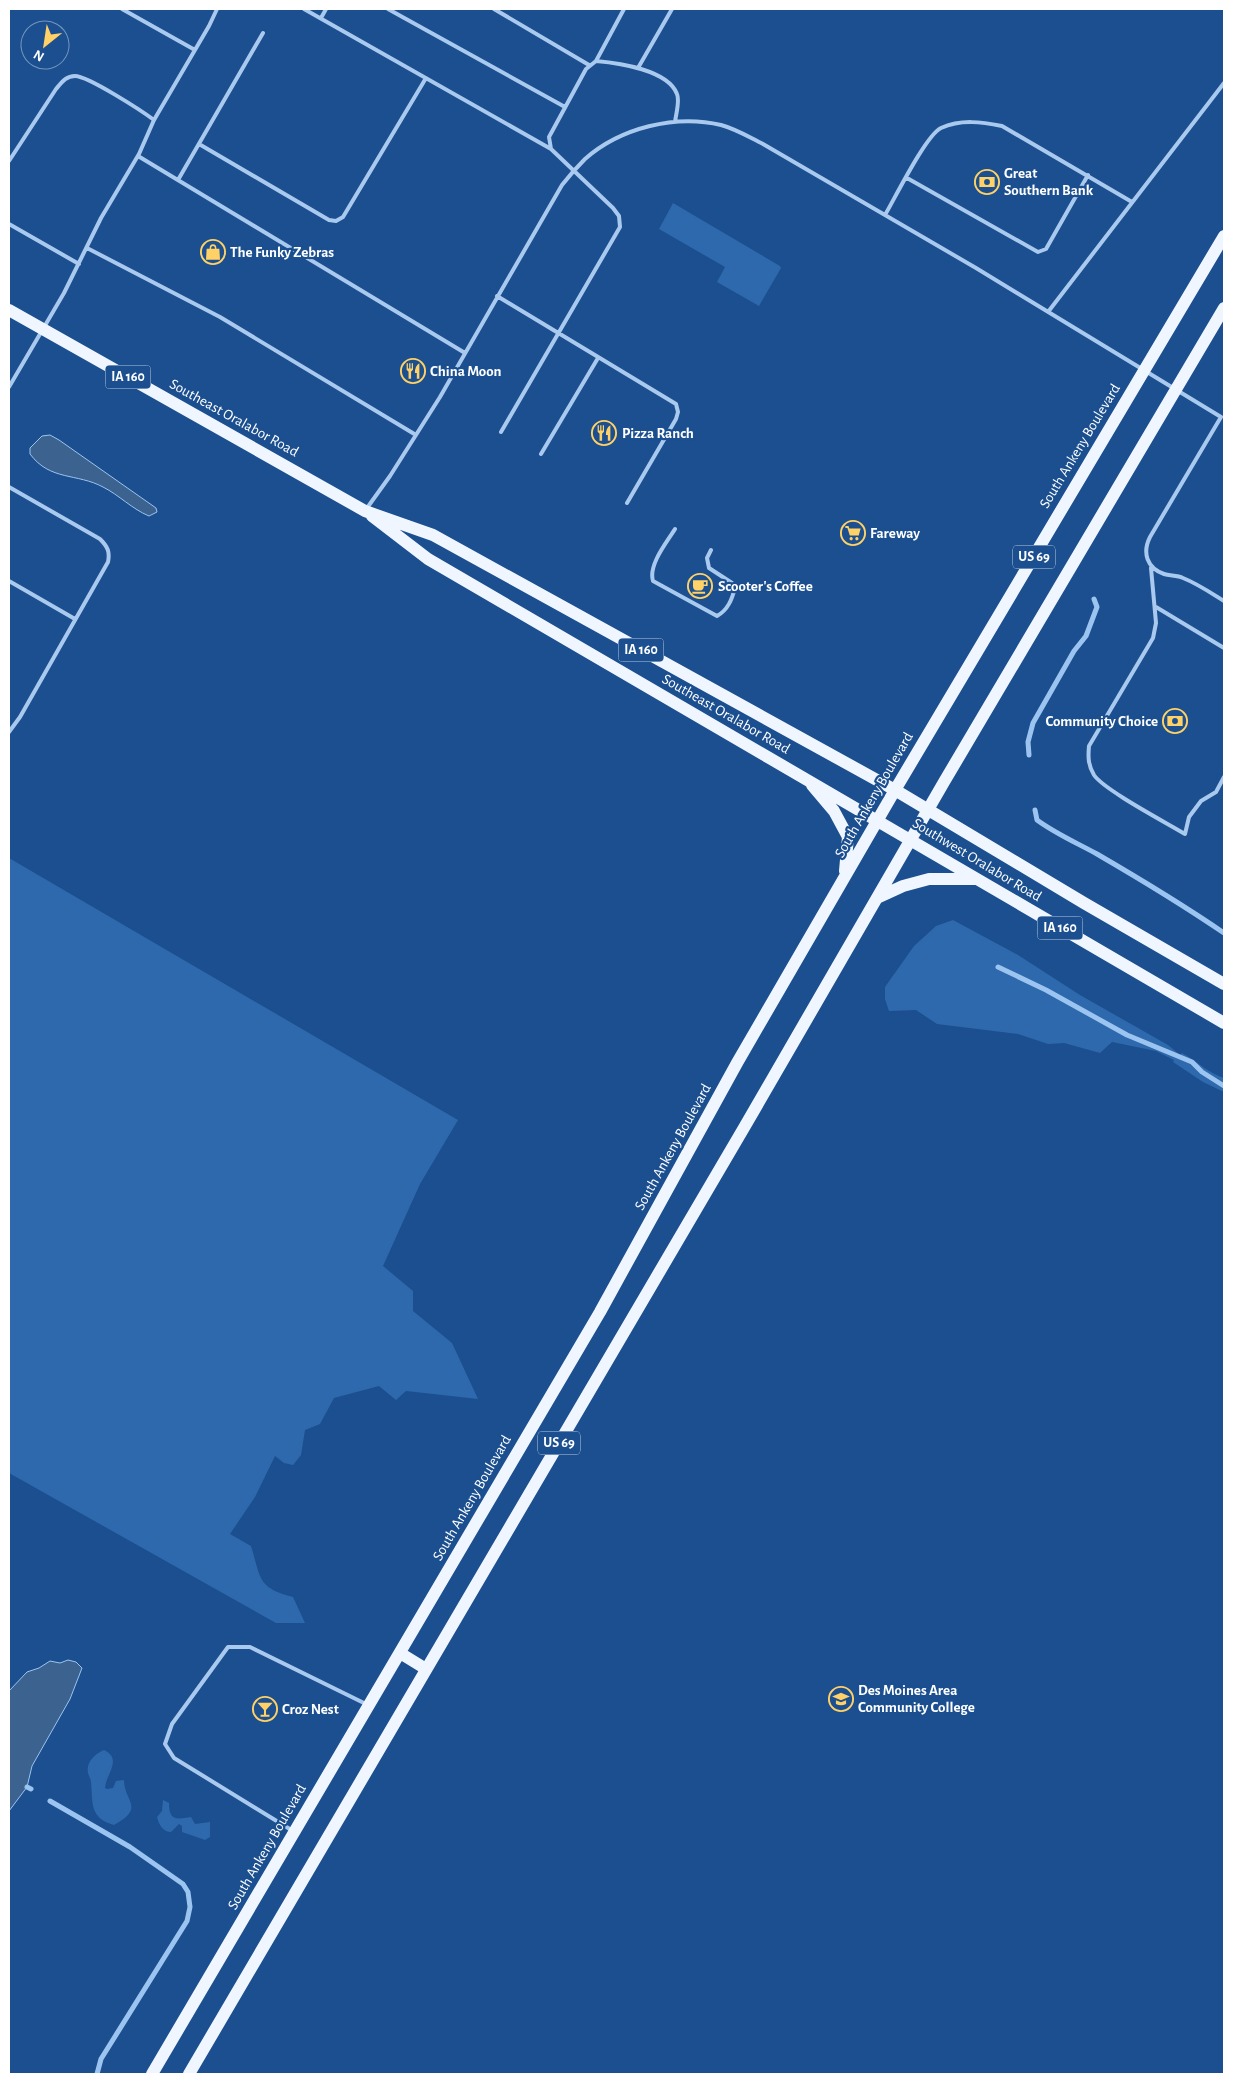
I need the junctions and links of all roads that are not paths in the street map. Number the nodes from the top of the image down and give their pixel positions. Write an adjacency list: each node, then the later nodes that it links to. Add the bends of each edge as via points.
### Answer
1 (122, 9): 11 (lane)
2 (217, 9): 11 (lane)
3 (304, 9): 9 (lane)
4 (326, 9): 9 (lane)
5 (388, 9): 17 (lane)
6 (494, 9): 13 (lane)
7 (624, 9): 12 (lane)
8 (672, 9): 14 (lane)
9 (320, 18): 15 (lane)
10 (264, 33): 20 (lane)
11 (195, 50): 18 (lane)
12 (596, 61): 13 (lane); 14 (lane)
13 (589, 65): 17 (lane)
14 (638, 68): 19 (lane, via 672,86 678,96)
15 (426, 78): 20 (lane, via 343,217 336,221 329,220); 21 (lane)
16 (1224, 82): 28 (lane)
17 (565, 107): 21 (lane, via 549,136)
18 (154, 120): 22 (lane); 23 (lane, via 88,80 76,76 66,78 56,88)
19 (676, 122): 24 (lane, via 612,140); 29 (lane, via 700,122 742,132)
20 (199, 144): 27 (lane)
21 (551, 149): 24 (lane)
22 (138, 156): 27 (lane); 32 (lane)
23 (9, 161)
24 (575, 170): 34 (lane, via 562,185); 39 (lane, via 613,208 619,216 620,227)
25 (1088, 175): 26 (lane, via 1002,126 981,122 958,123 939,129); 26 (lane, via 1041,252); 28 (lane)
26 (907, 178): 29 (lane)
27 (178, 180): 40 (lane)
28 (1132, 202): 37 (lane)
29 (885, 215): 37 (lane)
30 (9, 224): 33 (lane)
31 (1224, 236): 42 (main road, South Ankeny Boulevard / US 69)
32 (86, 248): 33 (lane); 46 (lane, via 220,318)
33 (79, 264): 38 (lane)
34 (496, 296): 39 (lane); 40 (lane)
35 (1224, 308): 44 (main road, US 69)
36 (9, 310): 38 (main road, Southeast Oralabor Road / IA 160)
37 (1048, 312): 42 (lane)
38 (44, 330): 43 (lane); 50 (main road, Southeast Oralabor Road / IA 160)
39 (558, 334): 41 (lane); 45 (lane)
40 (465, 354): 46 (lane)
41 (598, 358): 47 (lane); 49 (lane, via 676,404 678,412)
42 (1144, 370): 44 (lane); 62 (main road, South Ankeny Boulevard / US 69)
43 (9, 387)
44 (1176, 390): 53 (lane, via 1221,417 1147,543 1147,559); 64 (main road, US 69)
45 (501, 432)
46 (416, 436): 50 (lane)
47 (541, 454)
48 (9, 487): 57 (lane, via 107,546 108,562)
49 (626, 502)
50 (365, 511): 61 (main road, Southeast Oralabor Road / IA 160, via 428,559); 62 (main road, Southeast Oralabor Road / IA 160, via 433,535)
51 (675, 529): 52 (lane, via 654,564 653,581 717,616 724,612 735,588 709,568 707,558)
52 (711, 550)
53 (1151, 568): 55 (lane, via 1182,577); 56 (lane)
54 (9, 582): 57 (lane)
55 (1224, 601)
56 (1156, 607): 58 (lane); 60 (lane, via 1153,638 1090,746 1088,762 1095,777 1110,789 1185,834 1189,817 1201,801 1216,792)
57 (75, 620): 59 (lane)
58 (1224, 648)
59 (9, 732)
60 (1224, 777)
61 (806, 778): 65 (main road, Southeast Oralabor Road / IA 160); 68 (main road, via 834,811 848,838)
62 (895, 790): 63 (main road, Southeast Oralabor Road / IA 160); 65 (main road, South Ankeny Boulevard / US 69)
63 (912, 800): 64 (main road, Southwest Oralabor Road / IA 160)
64 (928, 811): 67 (main road, US 69); 71 (main road, Southwest Oralabor Road / IA 160)
65 (878, 820): 66 (main road, Southeast Oralabor Road / IA 160); 68 (main road, South Ankeny Boulevard / US 69)
66 (896, 831): 67 (main road, Southwest Oralabor Road / IA 160)
67 (912, 841): 69 (main road, Southwest Oralabor Road / IA 160); 70 (main road, US 69)
68 (844, 878): 73 (main road, South Ankeny Boulevard / US 69, via 737,1063 617,1283)
69 (976, 879): 70 (main road, via 929,879); 72 (main road, Southwest Oralabor Road / IA 160)
70 (879, 897): 74 (main road, US 69)
71 (1224, 984)
72 (1224, 1023)
73 (400, 1653): 74 (main road); 75 (main road, South Ankeny Boulevard / US 69)
74 (426, 1669): 78 (main road, US 69)
75 (369, 1706): 76 (main road, South Ankeny Boulevard / US 69); 76 (lane, via 250,1648 228,1647 172,1724 165,1744 174,1758)
76 (295, 1832): 77 (main road, South Ankeny Boulevard / US 69)
77 (152, 2074)
78 (189, 2074)

